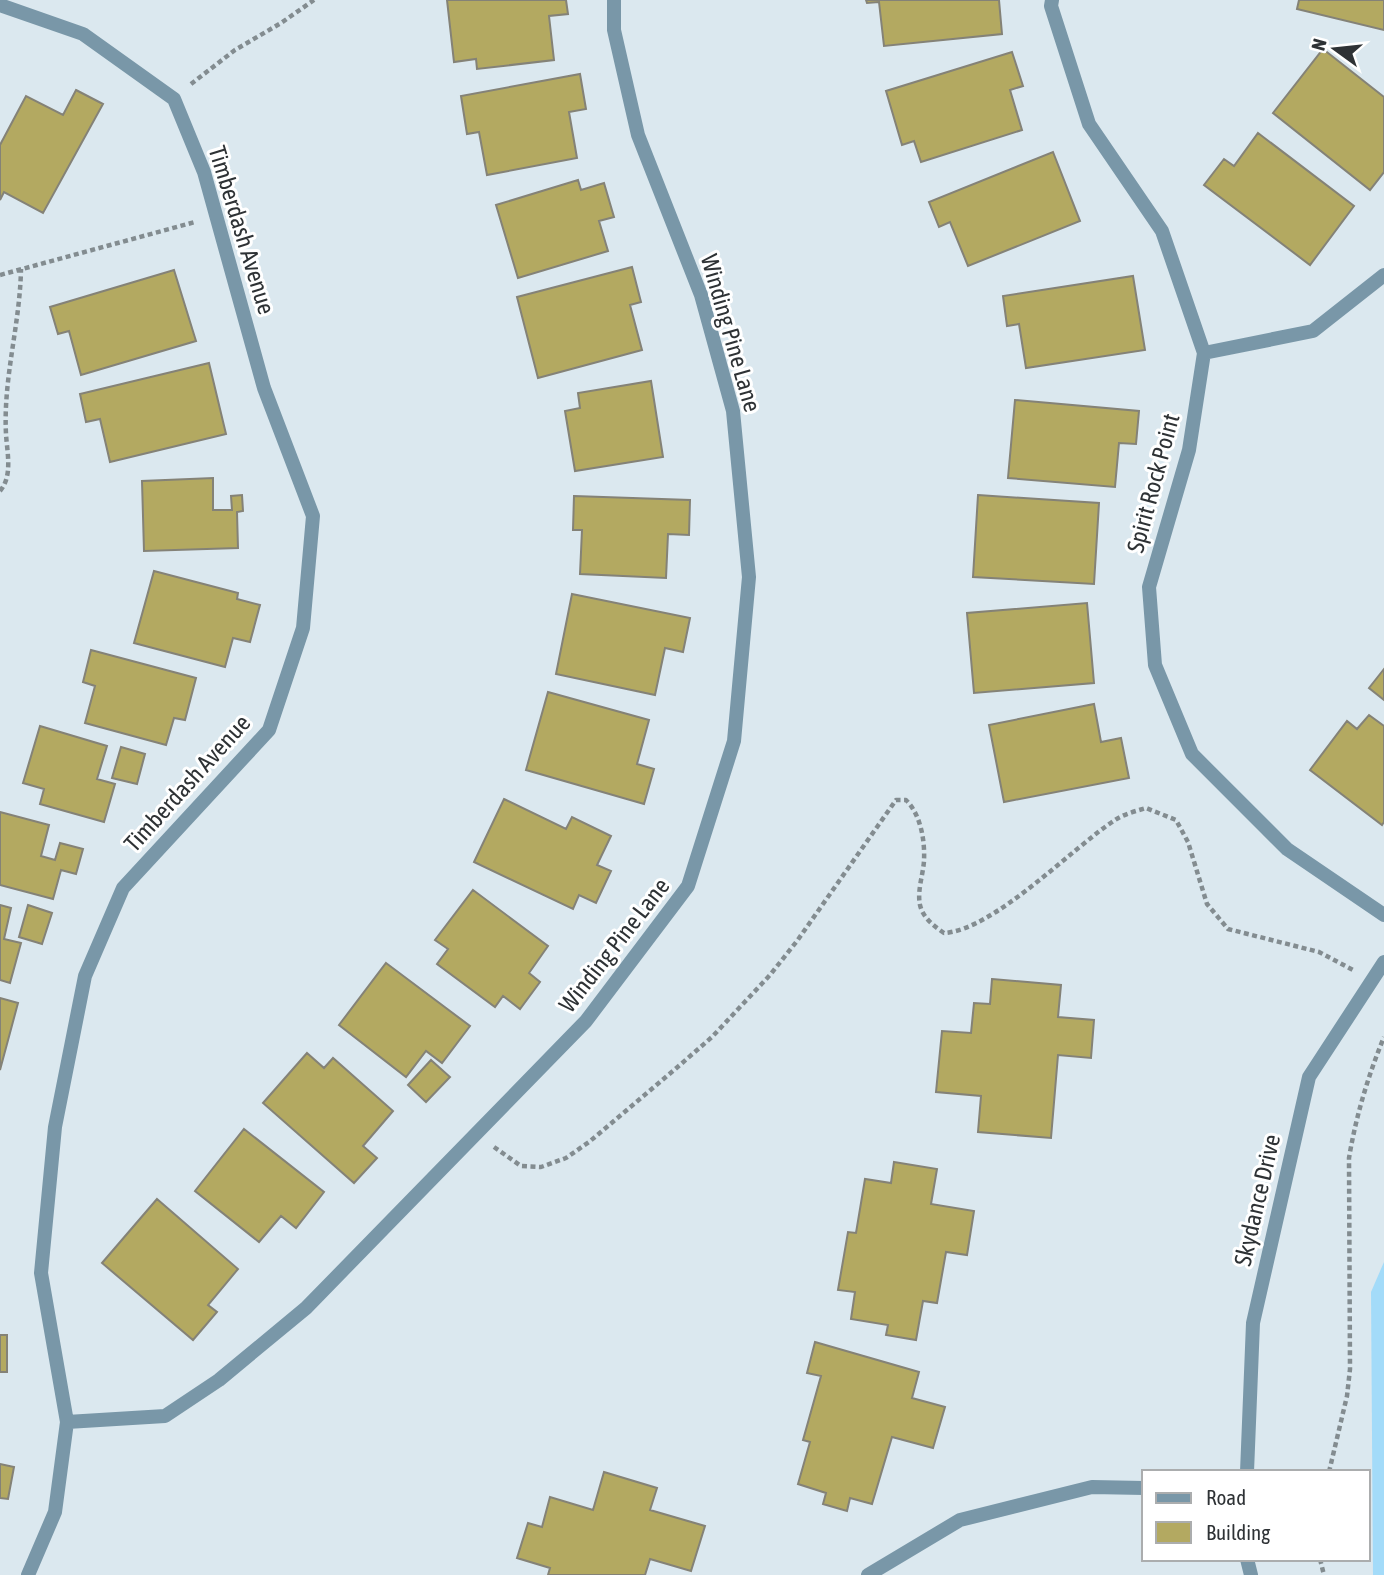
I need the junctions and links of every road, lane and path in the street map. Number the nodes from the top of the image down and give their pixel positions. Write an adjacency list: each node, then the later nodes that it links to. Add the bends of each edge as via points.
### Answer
1 (314, 0): 5 (path, via 235,50)
2 (614, 0): 16 (street, Winding Pine Lane, via 614,30 638,135 702,295 733,411 749,578 734,741 688,886 586,1021)
3 (1052, 0): 10 (street, Spirit Rock Point, via 1088,124 1162,231)
4 (0, 5): 5 (street, via 83,34)
5 (174, 99): 6 (street, Timberdash Avenue, via 204,172)
6 (216, 216): 7 (path); 17 (street, Timberdash Avenue, via 264,388 313,516 303,628 269,730 123,888 85,976 55,1127 41,1273)
7 (20, 268): 8 (path); 11 (path, via 6,382 8,470)
8 (0, 275)
9 (1384, 275): 10 (street, via 1313,331)
10 (1204, 353): 12 (street, Spirit Rock Point, via 1189,450 1149,587 1155,665 1192,754 1287,849)
11 (0, 491)
12 (1384, 915)
13 (1384, 962): 14 (street, Skydance Drive)
14 (1371, 981): 16 (path, via 1319,952 1228,929 1207,904 1188,842 1175,820 1146,808 1118,818 978,923 944,933 925,917 920,905 924,859 919,819 906,800 896,800 797,941 743,1006 589,1142 566,1158 541,1167 521,1166); 18 (street, Skydance Drive, via 1309,1077 1253,1323)
15 (1384, 1037): 19 (path, via 1358,1113 1349,1158 1350,1368)
16 (479, 1131): 17 (street, Winding Pine Lane, via 306,1308 219,1380 165,1416)
17 (67, 1422): 21 (street, Timberdash Avenue, via 55,1512)
18 (1247, 1470)
19 (1329, 1470)
20 (1142, 1488): 22 (street, via 1092,1487 960,1520)
21 (28, 1575)
22 (868, 1575)

